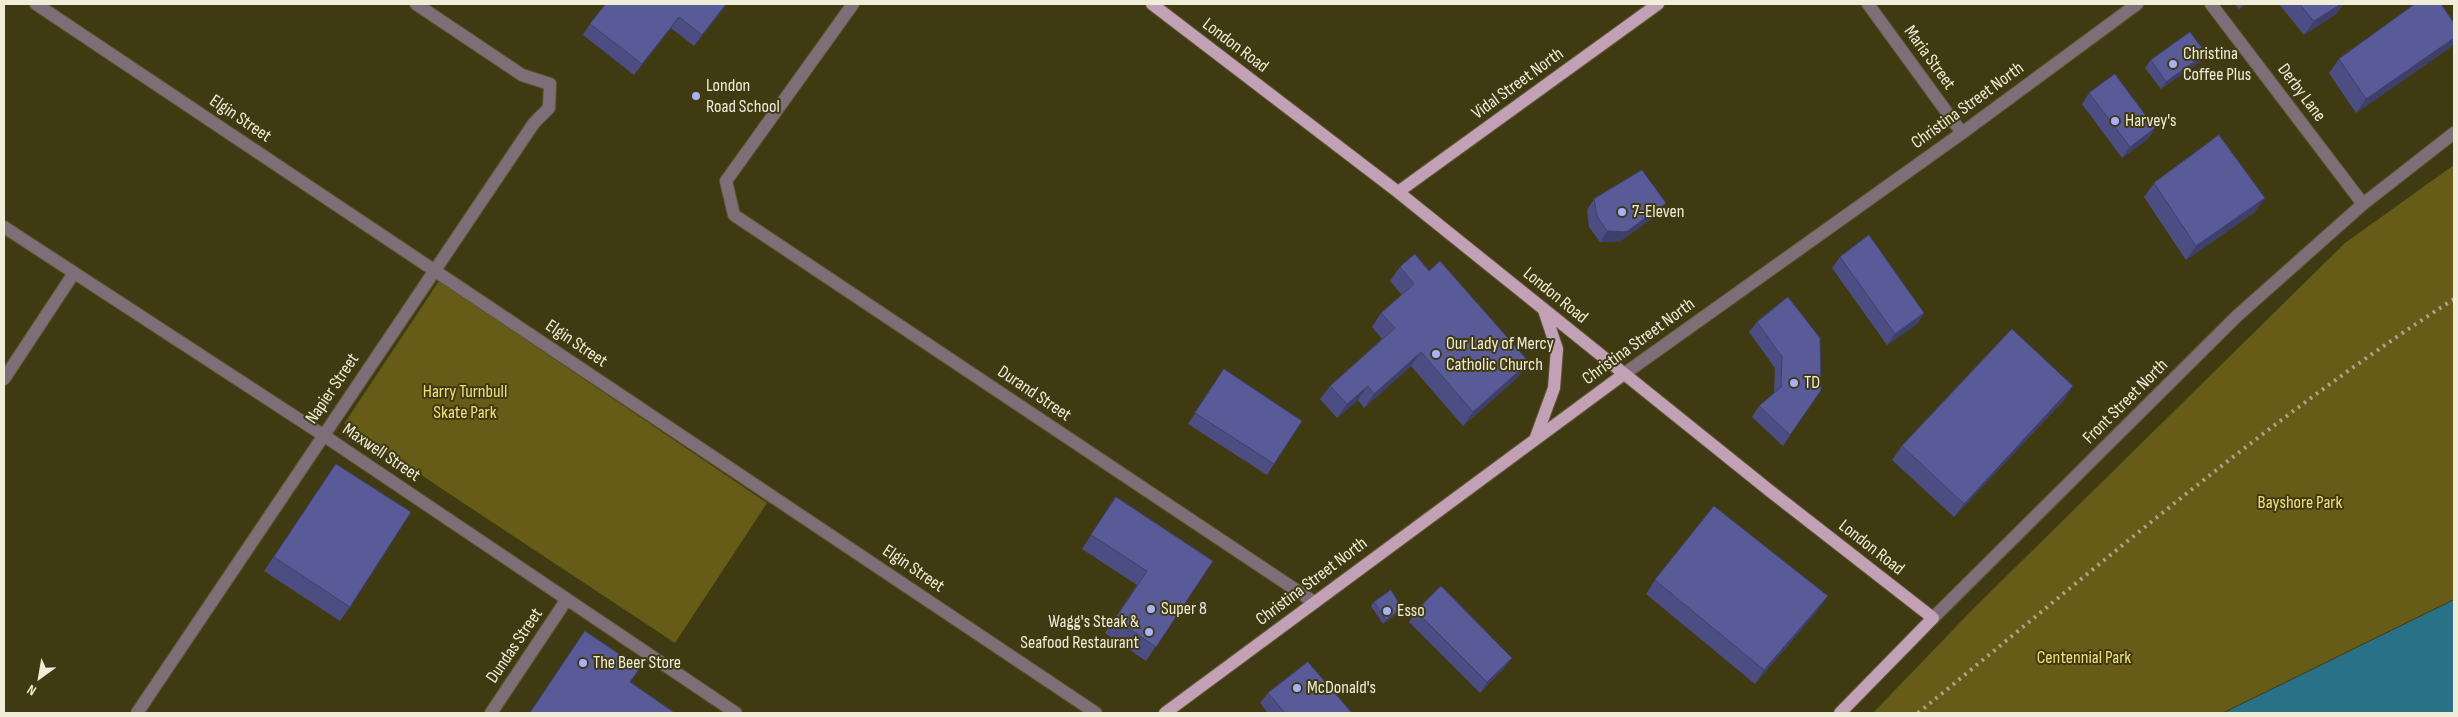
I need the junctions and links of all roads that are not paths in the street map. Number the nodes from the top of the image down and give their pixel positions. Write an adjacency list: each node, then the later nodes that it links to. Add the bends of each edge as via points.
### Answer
1 (36, 4): 14 (street, Elgin Street)
2 (416, 4): 14 (street, Napier Street, via 522,75 550,84 549,108 534,123)
3 (853, 4): 22 (street, Durand Street, via 726,181 734,214)
4 (1152, 4): 11 (main road, London Road)
5 (1658, 4): 11 (main road, Vidal Street North)
6 (1868, 4): 9 (street, Maria Street)
7 (2137, 4): 9 (street, Christina Street North)
8 (2211, 4): 12 (street, Derby Lane)
9 (1962, 133): 17 (street, Christina Street North)
10 (2454, 133): 12 (street, Front Street North)
11 (1398, 192): 16 (main road, London Road)
12 (2363, 204): 23 (street, Front Street North, via 2237,316)
13 (4, 227): 15 (street, Maxwell Street)
14 (434, 270): 19 (street, Napier Street); 27 (street, Elgin Street)
15 (74, 273): 18 (street); 19 (street, Maxwell Street)
16 (1544, 309): 17 (main road, London Road); 20 (main road, via 1558,349 1554,388)
17 (1624, 374): 20 (main road, Christina Street North); 23 (main road, London Road)
18 (4, 379)
19 (323, 435): 21 (street, Maxwell Street); 24 (street, Napier Street)
20 (1536, 437): 22 (main road, Christina Street North)
21 (567, 599): 25 (street, Dundas Street); 26 (street, Maxwell Street)
22 (1314, 602): 28 (main road, Christina Street North)
23 (1933, 618): 29 (main road, Front Street North)
24 (136, 713)
25 (491, 713)
26 (736, 713)
27 (1096, 713)
28 (1165, 713)
29 (1840, 713)

